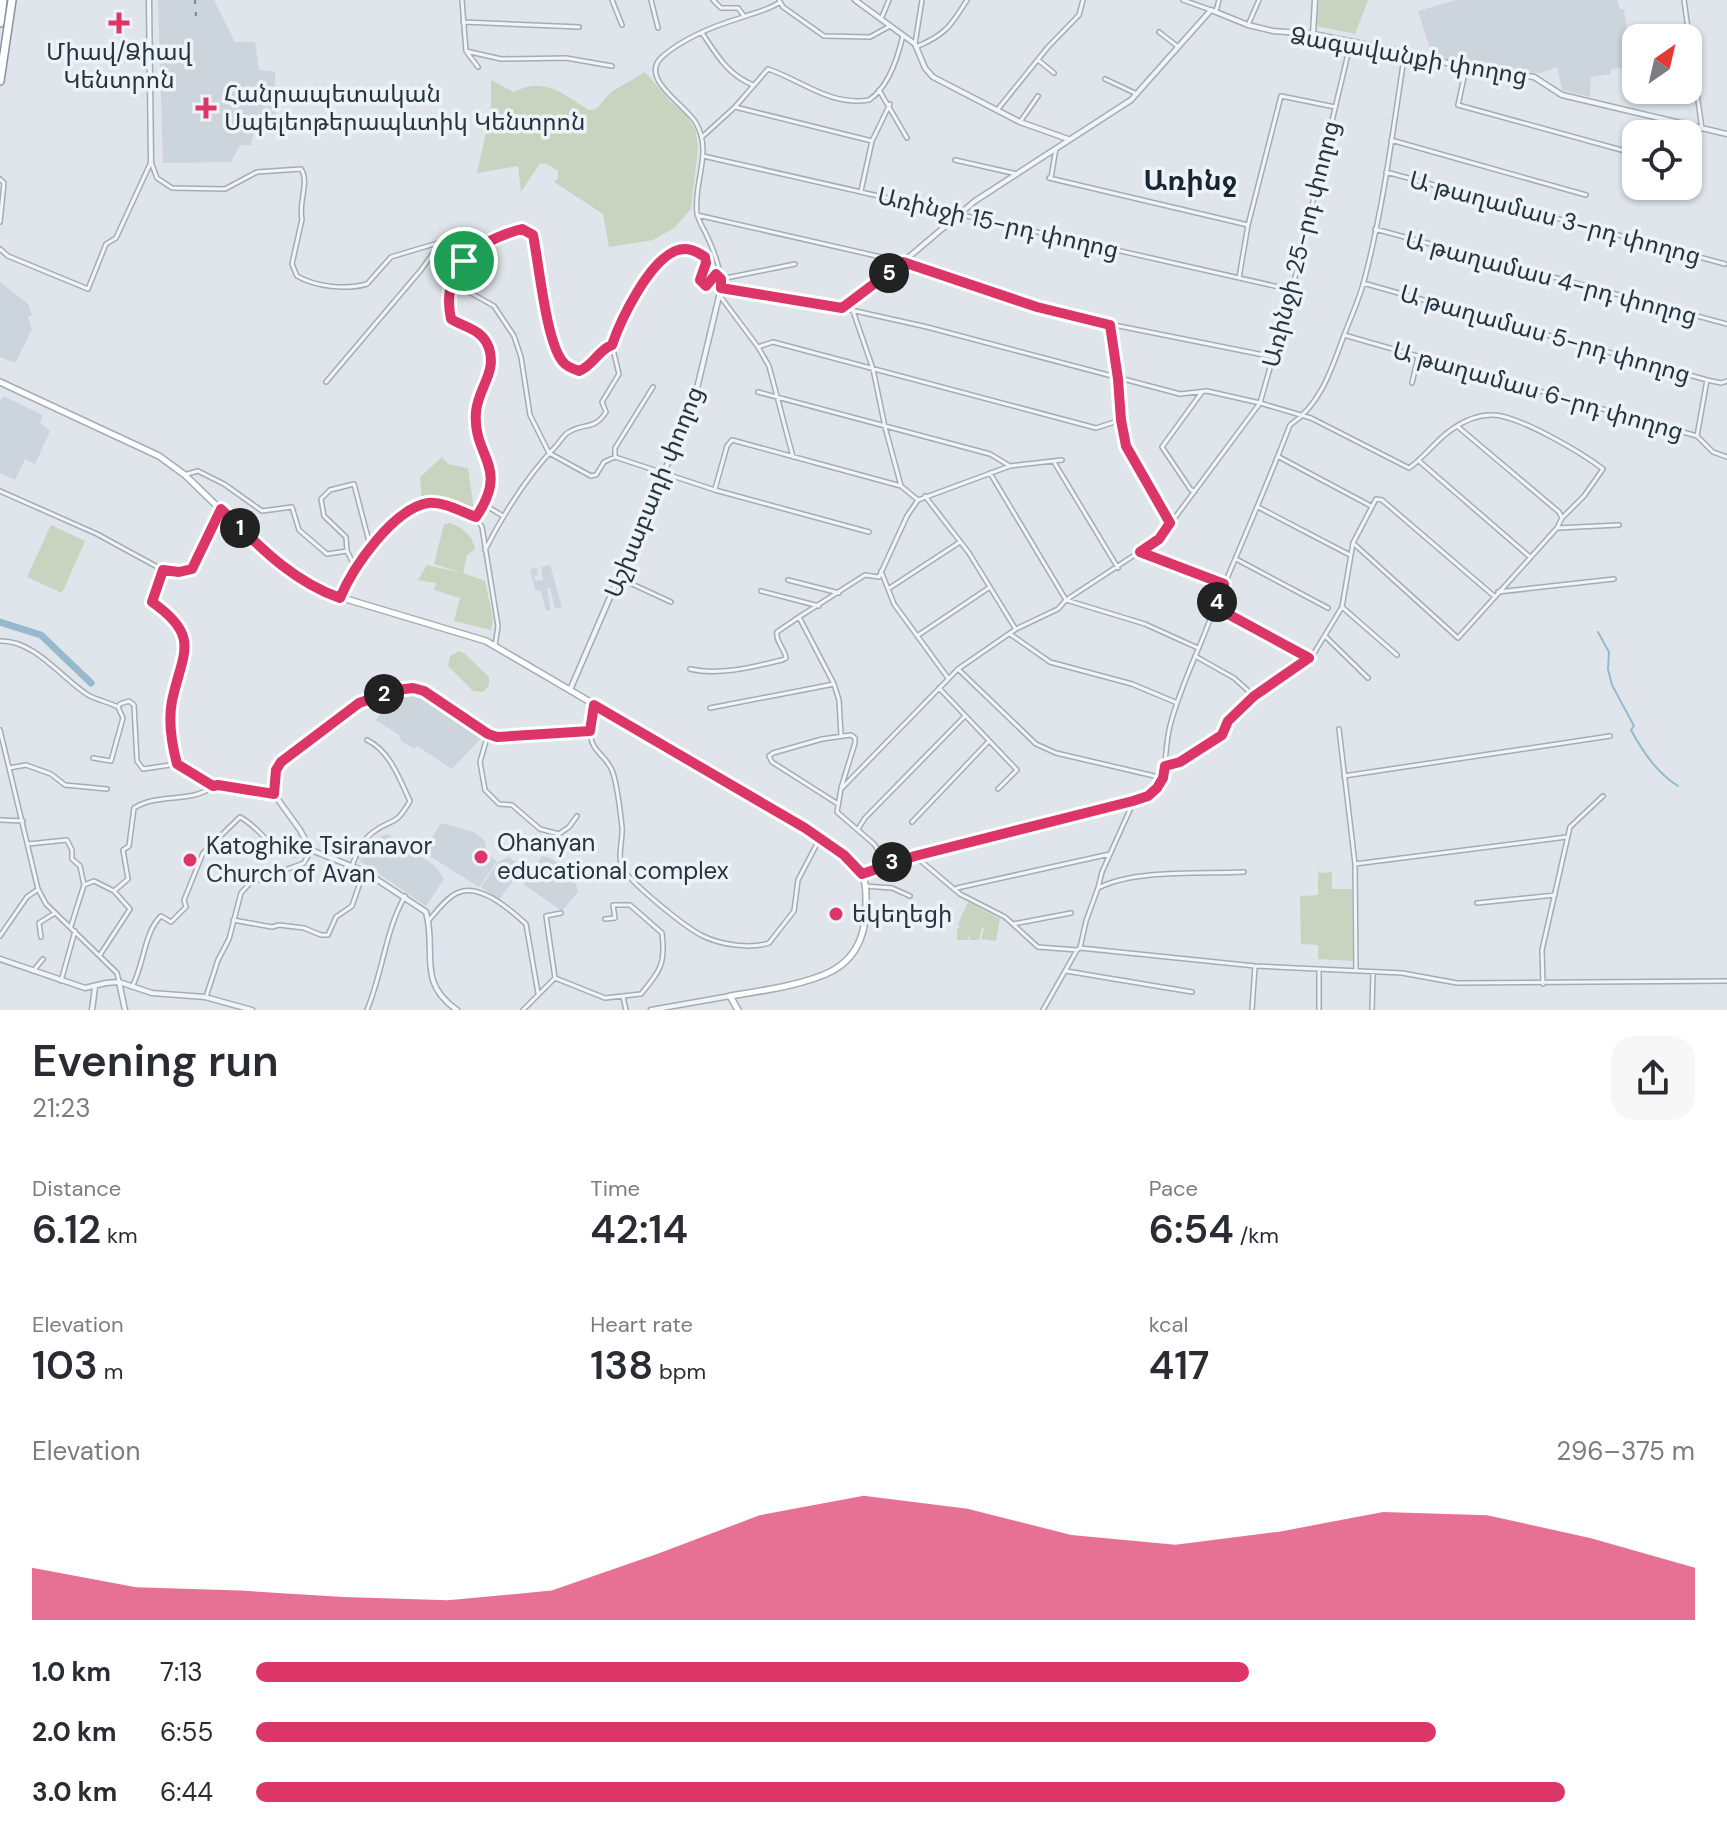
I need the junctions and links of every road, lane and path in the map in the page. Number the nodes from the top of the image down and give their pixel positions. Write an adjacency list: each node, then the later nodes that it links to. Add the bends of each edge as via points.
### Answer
1 (3, 0): 23 (highway)
2 (12, 0): 44 (highway)
3 (149, 0): 67 (street)
4 (462, 0): 22 (street)
5 (612, 0): 24 (street)
6 (651, 0): 28 (street)
7 (713, 0): 20 (street, via 721,8 738,8)
8 (855, 0): 21 (street)
9 (889, 0): 21 (street)
10 (922, 0): 34 (street)
11 (967, 0): 34 (street, via 938,38)
12 (1083, 0): 38 (street, via 1079,15)
13 (1183, 0): 19 (street, Ձագավանքի փողոց)
14 (1219, 0): 19 (street)
15 (1259, 0): 25 (street)
16 (1315, 0): 31 (street)
17 (1684, 0): 54 (street)
18 (779, 1): 20 (street); 26 (street, via 824,36 870,37)
19 (1213, 10): 25 (street, Ձագավանքի փողոց); 35 (street)
20 (744, 16): 30 (street)
21 (881, 19): 26 (street)
22 (463, 22): 27 (street); 36 (street)
23 (0, 23)
24 (622, 25)
25 (1248, 25): 31 (street, Ձագավանքի փողոց)
26 (890, 26): 32 (street)
27 (579, 27)
28 (658, 28)
29 (1159, 32): 35 (street)
30 (702, 33): 45 (street, via 724,67); 58 (street, via 654,67)
31 (1313, 34): 33 (street, Ձագավանքի փողոց)
32 (903, 35): 34 (street); 46 (street, via 898,57)
33 (1351, 41): 37 (street, Ձագավանքի փողոց); 51 (street, Առինջի 25-րդ փողոց)
34 (916, 45): 52 (street, via 933,77)
35 (1177, 46): 47 (street)
36 (466, 51): 39 (street, via 501,59 566,58); 40 (street)
37 (1405, 52): 41 (street, Ձագավանքի փողոց); 61 (street)
38 (1038, 60): 42 (street); 52 (street)
39 (612, 66)
40 (478, 67)
41 (1466, 68): 53 (street, Ձագավանքի փողոց, via 1534,77 1562,95); 64 (street, via 1458,105)
42 (1054, 73)
43 (1105, 79): 47 (street)
44 (0, 81)
45 (753, 85): 46 (street, via 768,69 838,99 869,100); 50 (street)
46 (879, 90): 49 (street)
47 (1137, 94): 60 (street)
48 (1038, 96): 55 (street)
49 (890, 104): 59 (street); 62 (street)
50 (735, 107): 58 (street); 62 (street)
51 (1335, 107): 76 (street, via 1281,96); 89 (street, Առինջի 25-րդ փողոց)
52 (997, 111): 55 (street)
53 (1665, 120)
54 (1701, 120)
55 (1020, 122): 60 (street)
56 (1702, 129): 57 (street, Ձագավանքի փողոց)
57 (1727, 134)
58 (702, 137): 65 (street)
59 (907, 138)
60 (1070, 139): 63 (street)
61 (1391, 140): 68 (street); 72 (street)
62 (872, 141): 71 (street)
63 (1056, 148): 69 (street); 76 (street, via 1050,178)
64 (1622, 150)
65 (703, 156): 71 (street, Առինջի 15-րդ փողոց); 74 (street)
66 (955, 160): 69 (street)
67 (151, 162): 78 (street, via 157,178 172,188 225,189 257,172 301,169 302,219 292,264 304,280 326,286 367,284 391,257); 79 (street, via 88,289)
68 (1386, 172): 77 (street); 83 (street, Ա թաղամաս 3-րդ փողոց)
69 (1017, 174): 73 (street)
70 (0, 179): 75 (street)
71 (861, 191): 73 (street, Առինջի 15-րդ փողոց)
72 (1586, 195)
73 (960, 213): 81 (street); 84 (street, Առինջի 15-րդ փողոց)
74 (697, 215): 81 (street); 85 (street)
75 (0, 222)
76 (1248, 225): 84 (street)
77 (1375, 229): 87 (street); 93 (street, Ա թաղամաս 4-րդ փողոց)
78 (441, 242): 80 (street); 105 (street)
79 (0, 249)
80 (464, 261): 86 (street); 96 (street, via 498,235 527,230 533,235 562,361 583,370)
81 (903, 262): 91 (street); 94 (street, via 1037,307)
82 (795, 264): 85 (street)
83 (1725, 264)
84 (1239, 278): 89 (street, Առինջի 15-րդ փողոց)
85 (721, 279): 88 (street); 96 (street, via 716,274 710,284 701,283 705,257 694,250 675,251 659,263 639,292)
86 (451, 282): 117 (street, via 494,306 514,336 530,415); 135 (street, via 451,319 477,331 490,350 490,376 476,411 493,480)
87 (1363, 283): 95 (street); 102 (street, Ա թաղամաս 5-րդ փողոց)
88 (721, 288): 90 (street, Աշխաբադի փողոց); 91 (street)
89 (1292, 290): 98 (street, Առինջի 25-րդ փողոց)
90 (719, 295): 97 (street); 128 (street, Աշխաբադի փողոց, via 697,395)
91 (842, 308): 92 (street)
92 (853, 311): 100 (street); 101 (street)
93 (1727, 324)
94 (1110, 325): 98 (street); 101 (street)
95 (1344, 335): 99 (street, Ա թաղամաս 6-րդ փողոց); 112 (street, via 1319,395)
96 (612, 345): 117 (street, via 619,374 602,402 606,412 592,426 569,432)
97 (758, 347): 100 (street, via 773,342); 110 (street)
98 (1275, 357): 111 (street, Առինջի 25-րդ փողոց)
99 (1418, 357): 106 (street); 116 (street, Ա թաղամաս 6-րդ փողոց)
100 (873, 369): 113 (street, via 1096,428); 115 (street)
101 (1118, 379): 109 (street, via 1180,394); 113 (street)
102 (1707, 380): 103 (street, Ա թաղամաս 5-րդ փողոց); 116 (street)
103 (1727, 381)
104 (0, 382): 127 (main road, via 159,456)
105 (326, 382)
106 (1412, 383)
107 (653, 387): 119 (street, via 615,448)
108 (758, 392): 110 (street)
109 (1202, 392): 111 (street); 132 (street, via 1162,447)
110 (777, 397): 115 (street); 120 (street)
111 (1260, 403): 112 (street); 132 (street, Առինջի 25-րդ փողոց)
112 (1303, 416): 118 (street, via 1290,425); 124 (street, via 1409,468)
113 (1121, 420): 142 (street, via 1126,446)
114 (1457, 426): 124 (street); 141 (street); 141 (street, via 1493,414 1517,420 1603,469)
115 (885, 427): 125 (street, via 990,454); 129 (street)
116 (1697, 436): 121 (street, Ա թաղամաս 6-րդ փողոց)
117 (549, 453): 119 (street, via 591,476); 139 (street)
118 (1278, 456): 136 (street); 137 (street)
119 (615, 457): 128 (street)
120 (793, 457): 129 (street); 130 (street, via 732,440)
121 (1727, 457)
122 (1062, 460): 123 (street)
123 (1054, 461): 125 (street); 155 (street)
124 (1419, 461): 153 (street)
125 (1010, 466): 126 (street)
126 (990, 473): 133 (street); 169 (street)
127 (185, 475): 138 (main road); 150 (street, via 198,471 262,511 292,507 300,532 327,554)
128 (665, 475): 130 (street); 159 (street, Աշխաբադի փողոց)
129 (901, 486): 134 (street)
130 (715, 490): 145 (street)
131 (0, 491): 157 (street)
132 (1195, 491): 142 (street, Առինջի 25-րդ փողոց)
133 (925, 496): 134 (street); 146 (street)
134 (918, 500): 158 (street)
135 (484, 505): 139 (street); 140 (street)
136 (1371, 506): 147 (street); 167 (street, via 1382,500)
137 (1257, 507): 152 (street); 154 (street)
138 (221, 509): 157 (street, via 192,569); 168 (main road, via 291,573)
139 (503, 516): 149 (street)
140 (476, 517): 148 (street, via 426,504 386,529); 149 (street)
141 (1562, 518): 144 (street)
142 (1170, 523): 151 (street, Առինջի 25-րդ փողոց)
143 (1619, 525): 144 (street)
144 (1557, 528): 153 (street)
145 (869, 532)
146 (960, 542): 163 (street); 164 (street)
147 (1353, 543): 152 (street); 167 (street, via 1458,638)
148 (371, 549): 150 (street, via 354,484 330,490 321,499 324,516 346,537); 156 (street)
149 (485, 550): 181 (street, via 498,626)
150 (347, 551): 156 (street)
151 (1140, 552): 155 (street, Առինջի 25-րդ փողոց); 162 (street)
152 (1350, 555): 173 (street)
153 (1530, 557): 167 (street)
154 (1235, 559): 162 (street); 174 (street)
155 (1118, 568): 169 (street, Առինջի 25-րդ փողոց)
156 (356, 569): 168 (street)
157 (163, 570): 208 (street, via 152,602 172,615 186,648 170,715)
158 (881, 571): 164 (street); 166 (street, via 878,578 865,575)
159 (619, 578): 170 (street); 192 (street, Աշխաբադի փողոց)
160 (1614, 579): 167 (street)
161 (788, 580): 166 (street)
162 (1224, 584): 172 (street)
163 (990, 587): 176 (street); 178 (street)
164 (888, 589): 178 (street)
165 (761, 591): 171 (street)
166 (839, 593): 171 (street)
167 (1496, 594)
168 (340, 598): 181 (main road)
169 (1066, 600): 176 (street, Առինջի 25-րդ փողոց); 182 (street, via 1145,624)
170 (671, 602)
171 (819, 606): 175 (street)
172 (1215, 607): 182 (street); 185 (street)
173 (1342, 607): 179 (street); 183 (street)
174 (1328, 608)
175 (799, 617): 186 (street, via 777,632 786,658 753,667); 190 (street)
176 (1016, 629): 177 (street, Առինջի 25-րդ փողոց)
177 (1010, 634): 187 (street, Առինջի 25-րդ փողոց); 194 (street, via 1050,662)
178 (917, 636): 188 (street)
179 (1326, 637): 185 (street); 189 (street)
180 (0, 641): 196 (street, via 22,647 89,696)
181 (495, 646): 192 (main road)
182 (1199, 648): 184 (street)
183 (1397, 655)
184 (1195, 656): 193 (street); 194 (street)
185 (1309, 658): 193 (street)
186 (690, 669)
187 (958, 669): 188 (street, Առինջի 25-րդ փողոց); 212 (street, via 1036,744)
188 (948, 678): 191 (street, Առինջի 25-րդ փողոց)
189 (1368, 678)
190 (834, 684): 197 (street); 203 (street)
191 (939, 688): 198 (street); 215 (street, Առինջի 25-րդ փողոց)
192 (570, 690): 195 (main road)
193 (1254, 696): 209 (street, via 1228,721 1222,735)
194 (1176, 702): 209 (street)
195 (594, 705): 201 (street); 227 (main road)
196 (118, 707): 207 (street, via 123,718 111,761); 208 (street, via 129,701 134,705 137,761 143,769)
197 (710, 708)
198 (965, 716): 206 (street); 225 (street)
199 (1339, 729): 211 (street)
200 (0, 730): 210 (street)
201 (590, 731): 202 (street); 227 (street, via 590,743 609,763 615,782 623,871 635,886 704,937 745,945 769,943 794,911 798,880)
202 (488, 734): 217 (street, via 424,691 396,690 359,703 287,756 276,770); 221 (street, via 480,770 494,800 512,805 540,829 559,834)
203 (841, 735): 215 (street, via 855,740); 220 (street, via 769,756)
204 (1610, 736): 211 (street)
205 (367, 740): 234 (street, via 388,759 410,801 401,817 371,833)
206 (989, 741): 216 (street, via 1017,770); 224 (street)
207 (93, 758)
208 (177, 764): 213 (street)
209 (1165, 766): 212 (street)
210 (9, 768): 214 (street, via 26,765 65,785); 223 (street)
211 (1344, 776): 233 (street)
212 (1163, 778): 219 (street, via 1148,796)
213 (213, 786): 217 (street); 243 (street, via 197,795 164,797 134,808 129,846 122,854 128,879)
214 (107, 789)
215 (841, 789): 220 (street)
216 (998, 789)
217 (274, 794): 229 (street)
218 (1603, 796): 226 (street, via 1579,816)
219 (1133, 801): 230 (street); 231 (street)
220 (838, 804): 225 (street, via 839,815)
221 (577, 816)
222 (0, 820): 223 (street)
223 (23, 821): 228 (street)
224 (912, 822)
225 (858, 829): 232 (street)
226 (1567, 837): 233 (street); 244 (street)
227 (820, 838): 237 (main road)
228 (28, 844): 238 (street, via 67,840); 241 (street)
229 (311, 850): 234 (street); 252 (street, via 304,863 250,883 241,893); 275 (street, via 299,856 284,854 240,817 203,853 184,900 186,907 177,918 171,922 161,916 154,922)
230 (1110, 854): 240 (street); 242 (street)
231 (915, 856): 232 (street); 242 (street)
232 (888, 864): 237 (street)
233 (1355, 864): 267 (street)
234 (352, 866): 235 (street)
235 (364, 871): 245 (street); 252 (street, via 352,906 336,917 328,935)
236 (1244, 872): 240 (street, via 1128,877)
237 (862, 874): 239 (main road)
238 (84, 885): 243 (street, via 94,881); 255 (street)
239 (865, 886): 246 (street); 278 (main road, via 864,931 846,962 798,983)
240 (1098, 888): 259 (street)
241 (38, 889): 248 (street); 257 (street)
242 (955, 889): 254 (street)
243 (114, 891): 260 (street, via 130,909)
244 (1555, 895): 247 (street); 273 (street, via 1542,950)
245 (405, 896): 253 (street, via 422,907); 284 (street)
246 (910, 896)
247 (1477, 903)
248 (55, 913): 255 (street); 258 (street, via 39,923)
249 (561, 913): 269 (street, via 546,916)
250 (1071, 913): 254 (street)
251 (605, 919): 280 (street, via 615,918 613,905 630,905 662,933 661,970 641,994)
252 (233, 920): 279 (street)
253 (429, 920): 277 (street, via 457,893 482,893 526,924); 285 (street, via 433,985)
254 (1013, 924): 259 (street, via 1038,947)
255 (71, 926): 256 (street)
256 (75, 930): 260 (street); 270 (street)
257 (0, 936)
258 (41, 937)
259 (1078, 949): 263 (street); 265 (street)
260 (100, 955): 272 (street)
261 (0, 959): 264 (street)
262 (43, 959): 264 (street)
263 (1255, 966): 266 (street); 291 (street)
264 (33, 970): 270 (street)
265 (1066, 971): 276 (street); 290 (street)
266 (1319, 971): 267 (street); 292 (street)
267 (1356, 971): 268 (street)
268 (1373, 972): 273 (street, via 1457,983); 293 (street)
269 (555, 978): 277 (street); 280 (street, via 605,998)
270 (61, 981): 274 (street)
271 (1727, 981): 273 (street)
272 (119, 982): 274 (street); 275 (street); 282 (street)
273 (1543, 984)
274 (95, 987): 281 (street)
275 (132, 987): 279 (street)
276 (1192, 992)
277 (538, 993): 286 (street)
278 (730, 996): 288 (street); 289 (main road)
279 (205, 997): 283 (street)
280 (623, 997): 287 (street)
281 (92, 1010)
282 (125, 1010)
283 (252, 1010)
284 (367, 1010)
285 (457, 1010)
286 (523, 1010)
287 (626, 1010)
288 (655, 1010)
289 (738, 1010)
290 (1043, 1010)
291 (1252, 1010)
292 (1319, 1010)
293 (1372, 1010)

